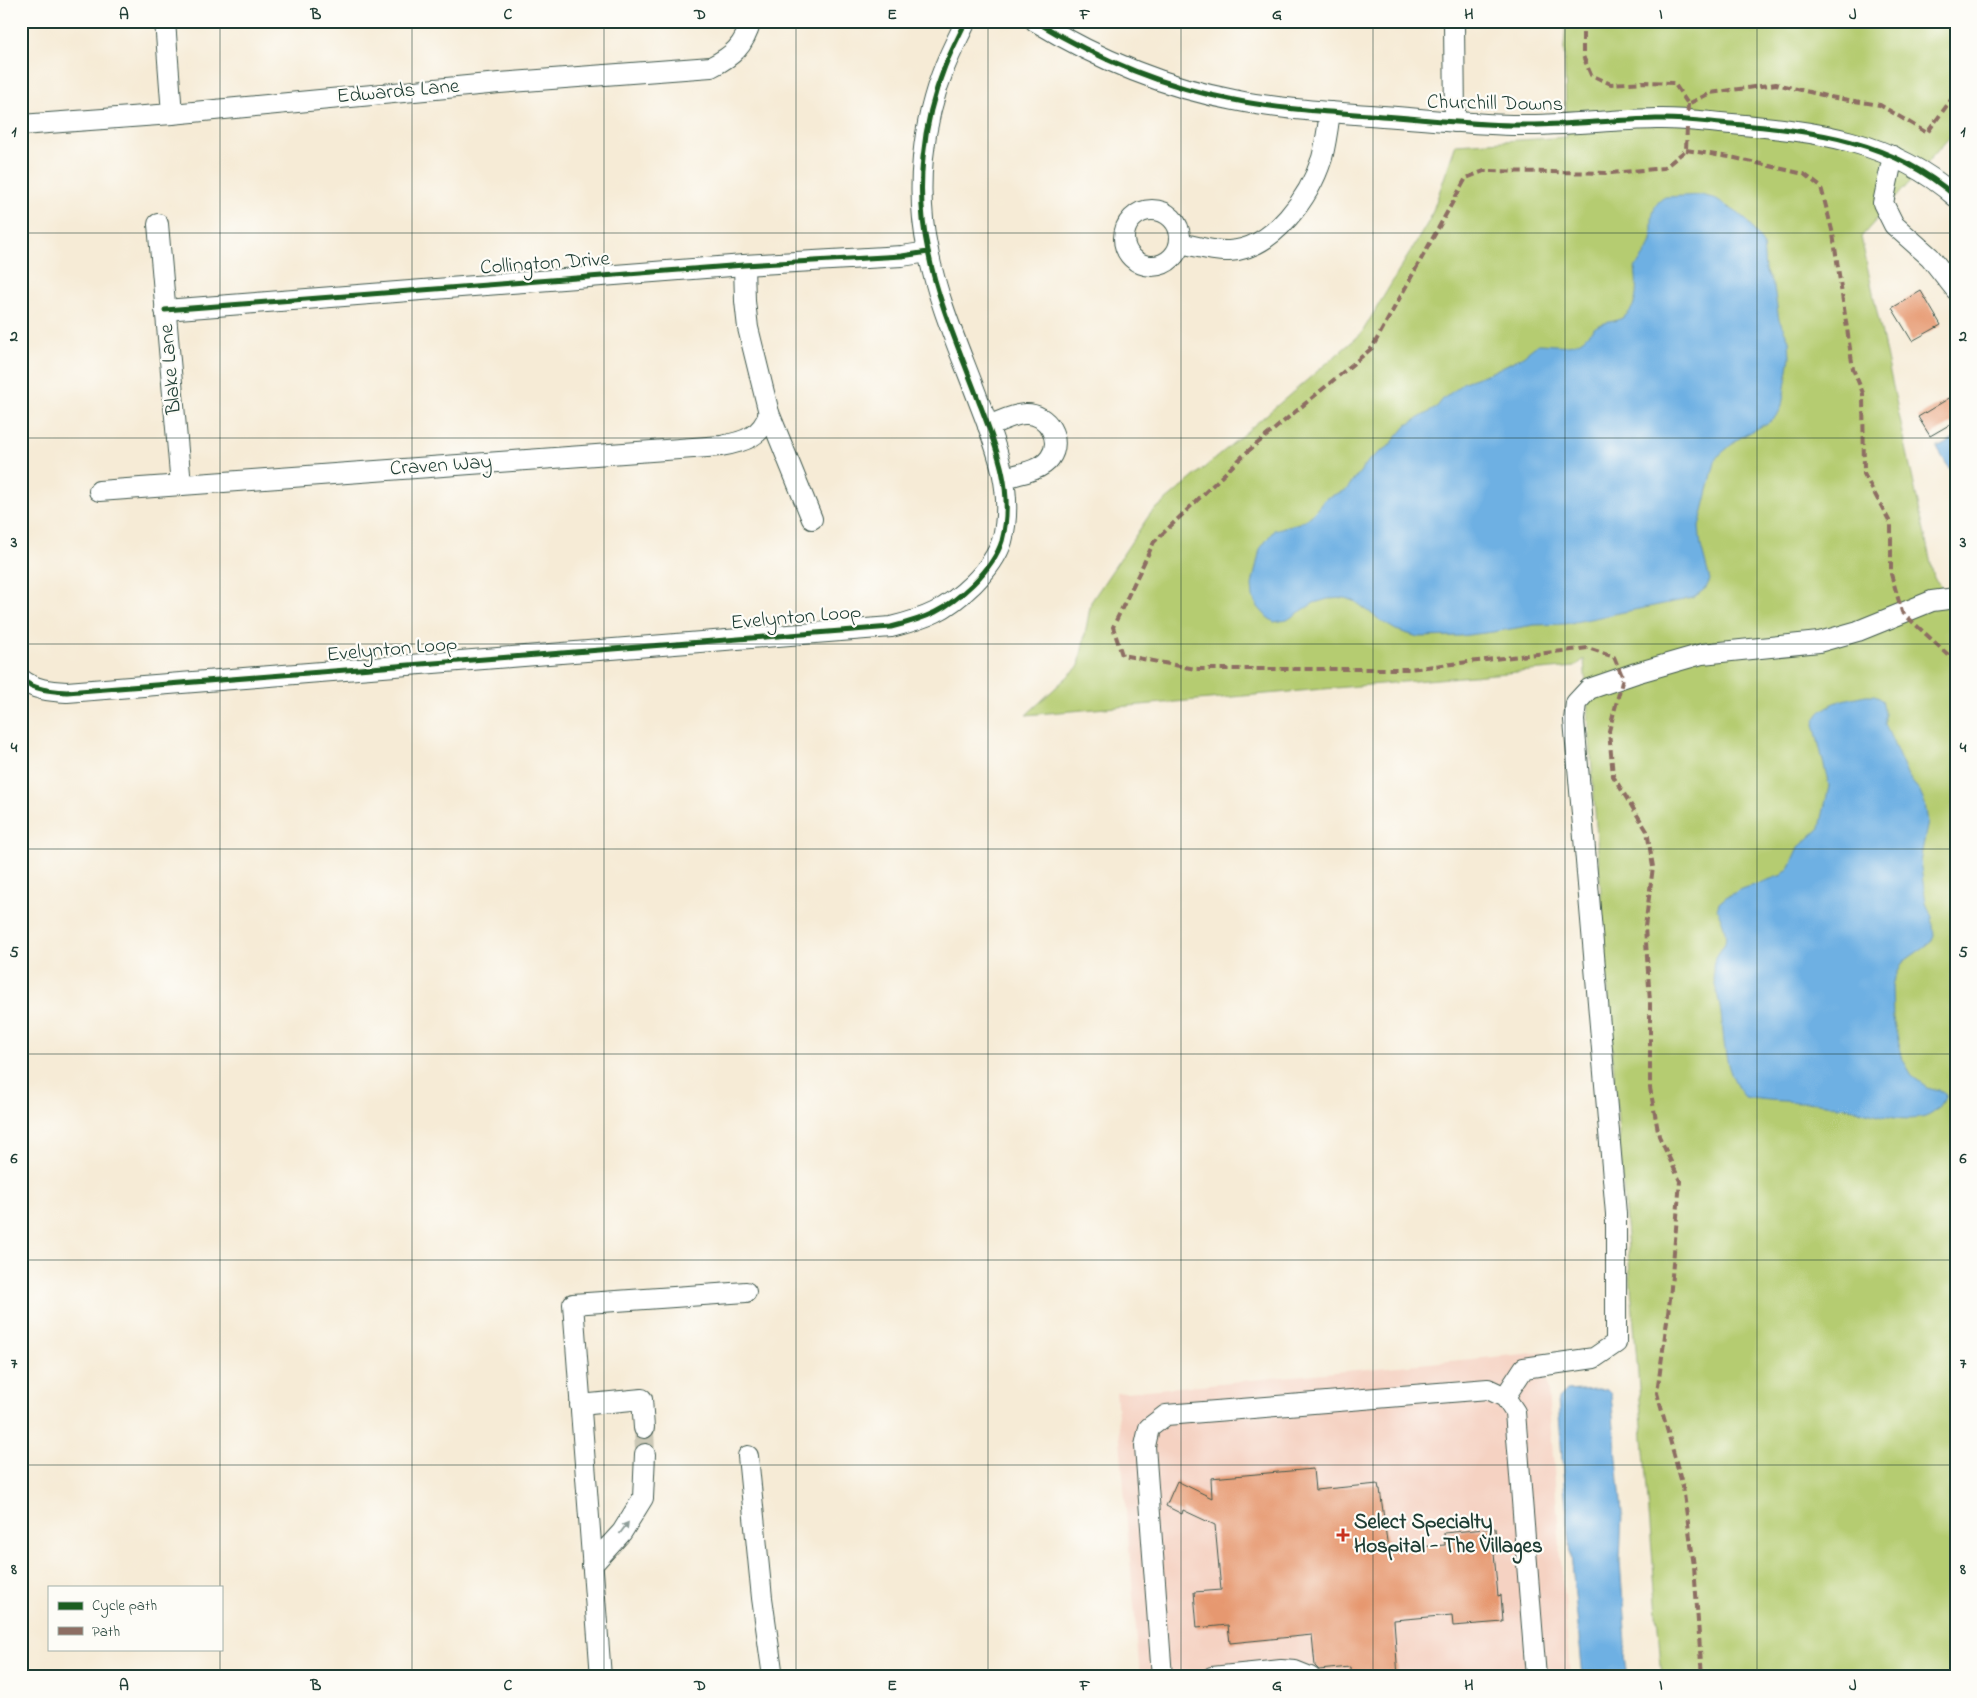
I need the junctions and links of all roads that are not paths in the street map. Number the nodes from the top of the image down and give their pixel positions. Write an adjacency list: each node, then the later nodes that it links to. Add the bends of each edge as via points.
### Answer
1 (165, 21): 7 (street)
2 (751, 21): 7 (street, Edwards Lane, via 742,44 727,59 711,68 499,83)
3 (966, 21): 14 (street, Evelynton Loop, via 945,66 925,140 922,198)
4 (1035, 21): 6 (street, Churchill Downs, via 1087,51 1159,80 1234,100)
5 (1454, 21): 8 (street)
6 (1330, 112): 8 (street, Churchill Downs); 13 (street, via 1322,157 1308,191 1286,221 1248,247 1230,251)
7 (172, 114): 9 (street, Edwards Lane)
8 (1455, 122): 10 (street, Churchill Downs, via 1514,125 1669,119 1828,136)
9 (21, 126)
10 (1893, 156): 11 (street, Churchill Downs); 16 (street, via 1883,203 1894,225 1930,257)
11 (1956, 197)
12 (158, 224): 17 (street, Blake Lane)
13 (1180, 243)
14 (928, 252): 15 (street, Collington Drive); 19 (street, Evelynton Loop)
15 (744, 265): 17 (street, Collington Drive); 18 (street, via 748,328)
16 (1956, 290)
17 (166, 310): 21 (street, Blake Lane)
18 (769, 413): 21 (street, Craven Way, via 758,434 742,442 721,446); 23 (street)
19 (988, 426): 20 (street, Evelynton Loop); 20 (street, via 1025,414 1038,416 1054,434 1050,459 1040,467)
20 (1004, 478): 25 (street, Evelynton Loop, via 1006,512 1002,542 984,573 955,601 922,619 891,627 67,692 46,691)
21 (181, 485): 22 (street, Craven Way)
22 (99, 490)
23 (812, 519)
24 (1956, 598): 27 (street, via 1932,601 1858,631 1819,642 1702,654 1589,689 1576,703 1574,720 1616,1214 1616,1343 1594,1358 1524,1368)
25 (21, 679)
26 (746, 1292): 28 (street, via 573,1304)
27 (1505, 1397): 35 (street, via 1488,1389 1176,1414 1166,1415 1149,1428 1145,1446); 38 (street, via 1515,1412)
28 (580, 1405): 29 (street, via 642,1399); 32 (street)
29 (644, 1428)
30 (645, 1454): 32 (street, one-way to 30, via 622,1532 643,1498)
31 (748, 1456): 34 (street)
32 (592, 1565): 33 (street)
33 (601, 1677)
34 (773, 1677)
35 (1162, 1677)
36 (1212, 1677): 37 (street, via 1282,1670)
37 (1310, 1677)
38 (1536, 1677)

